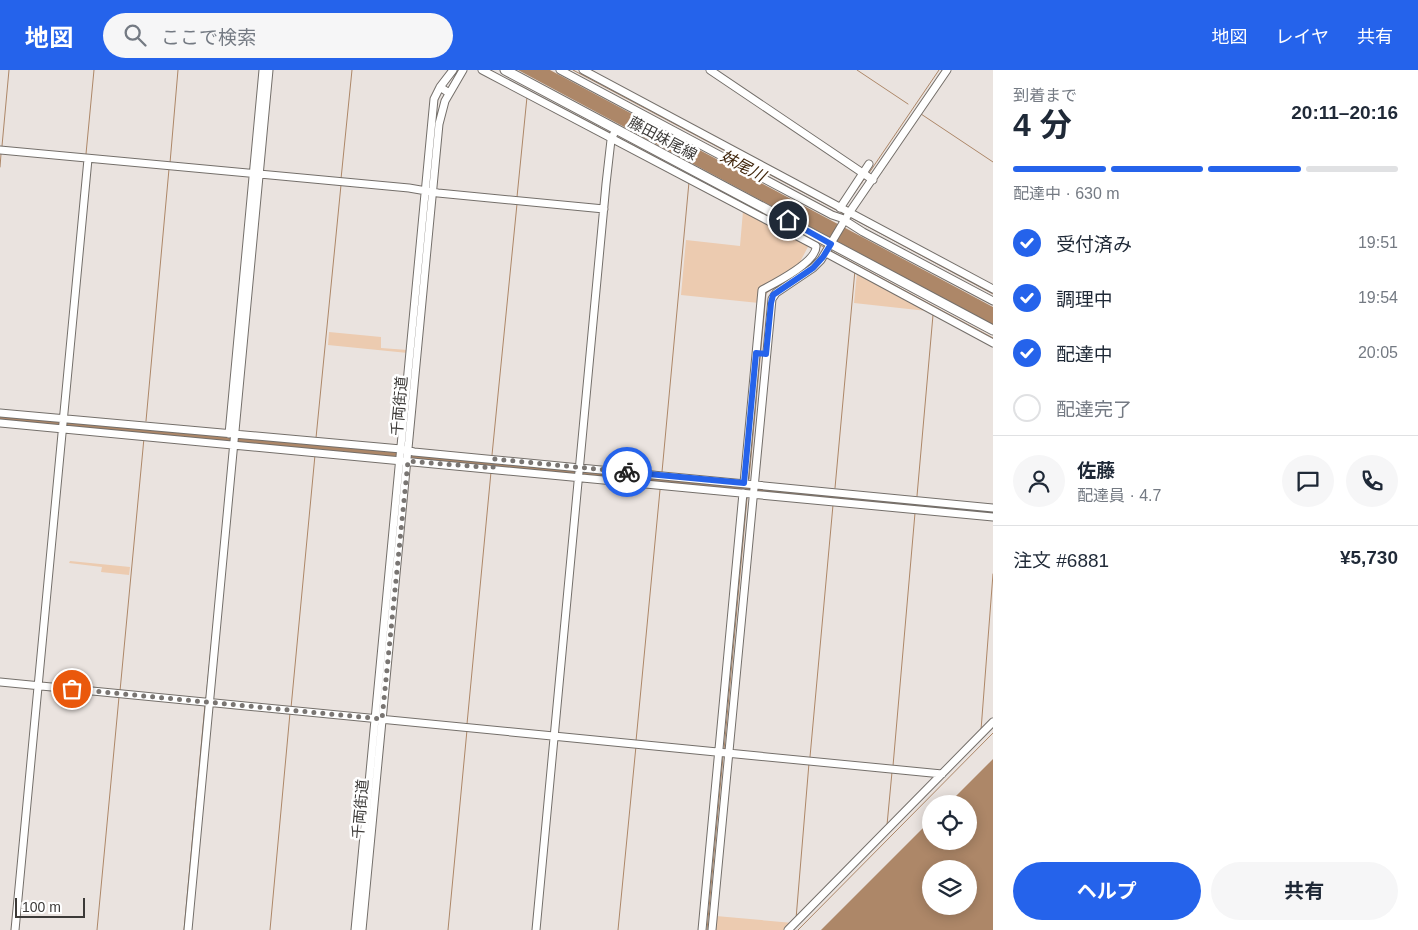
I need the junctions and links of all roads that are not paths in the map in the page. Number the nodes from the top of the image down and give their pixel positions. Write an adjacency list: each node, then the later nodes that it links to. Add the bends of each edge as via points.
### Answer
1 (263, 70): 16 (street)
2 (269, 70): 16 (street)
3 (453, 70): 11 (street)
4 (463, 70): 11 (street, 千両街道)
5 (482, 70): 12 (street)
6 (505, 70): 12 (main road, 藤田妹尾線)
7 (560, 70): 10 (street)
8 (710, 70): 17 (street)
9 (947, 70): 17 (street)
10 (585, 76): 19 (street); 21 (street)
11 (444, 90): 18 (street, 千両街道); 18 (street, via 434,99)
12 (613, 134): 20 (street); 22 (main road, 藤田妹尾線); 23 (street, via 690,180 816,246 813,257)
13 (0, 150): 14 (street)
14 (88, 158): 16 (street); 32 (street)
15 (869, 164): 17 (street)
16 (256, 174): 18 (street); 33 (street)
17 (866, 176): 19 (street); 21 (street)
18 (429, 191): 20 (street); 35 (street); 36 (street, 千両街道)
19 (840, 208): 21 (street)
20 (604, 209): 39 (street)
21 (846, 217): 22 (street); 24 (street); 25 (street, via 863,232)
22 (829, 247): 23 (street, via 816,266); 26 (main road, 藤田妹尾線); 26 (street, via 856,269 935,311)
23 (802, 269): 29 (street, via 772,299); 29 (street, via 762,290)
24 (993, 289)
25 (993, 301)
26 (975, 328): 27 (main road, 藤田妹尾線); 28 (street)
27 (993, 330)
28 (993, 343)
29 (761, 354): 41 (street); 42 (street)
30 (0, 412): 32 (street)
31 (0, 423): 32 (street)
32 (62, 426): 33 (street); 47 (street)
33 (233, 440): 34 (street); 48 (street)
34 (313, 448): 35 (street); 37 (street)
35 (401, 449): 36 (street); 37 (street)
36 (409, 451): 37 (street, 千両街道); 38 (street)
37 (404, 460): 38 (street); 49 (street, 千両街道)
38 (494, 464): 39 (street)
39 (579, 472): 40 (street); 40 (street); 51 (street)
40 (664, 482): 41 (street); 42 (street)
41 (744, 483): 42 (street)
42 (750, 491): 43 (street); 52 (street)
43 (836, 498): 44 (street); 45 (street)
44 (993, 508)
45 (993, 517)
46 (0, 682): 47 (street)
47 (36, 686): 48 (street); 54 (street)
48 (207, 702): 49 (street); 55 (street)
49 (378, 718): 51 (street); 56 (street); 57 (street, 千両街道)
50 (993, 722): 53 (street)
51 (554, 736): 52 (street); 58 (street)
52 (724, 752): 53 (street); 59 (street); 60 (street)
53 (942, 774): 61 (street)
54 (15, 930)
55 (188, 930)
56 (354, 930)
57 (362, 930)
58 (536, 930)
59 (702, 930)
60 (712, 930)
61 (788, 930)

